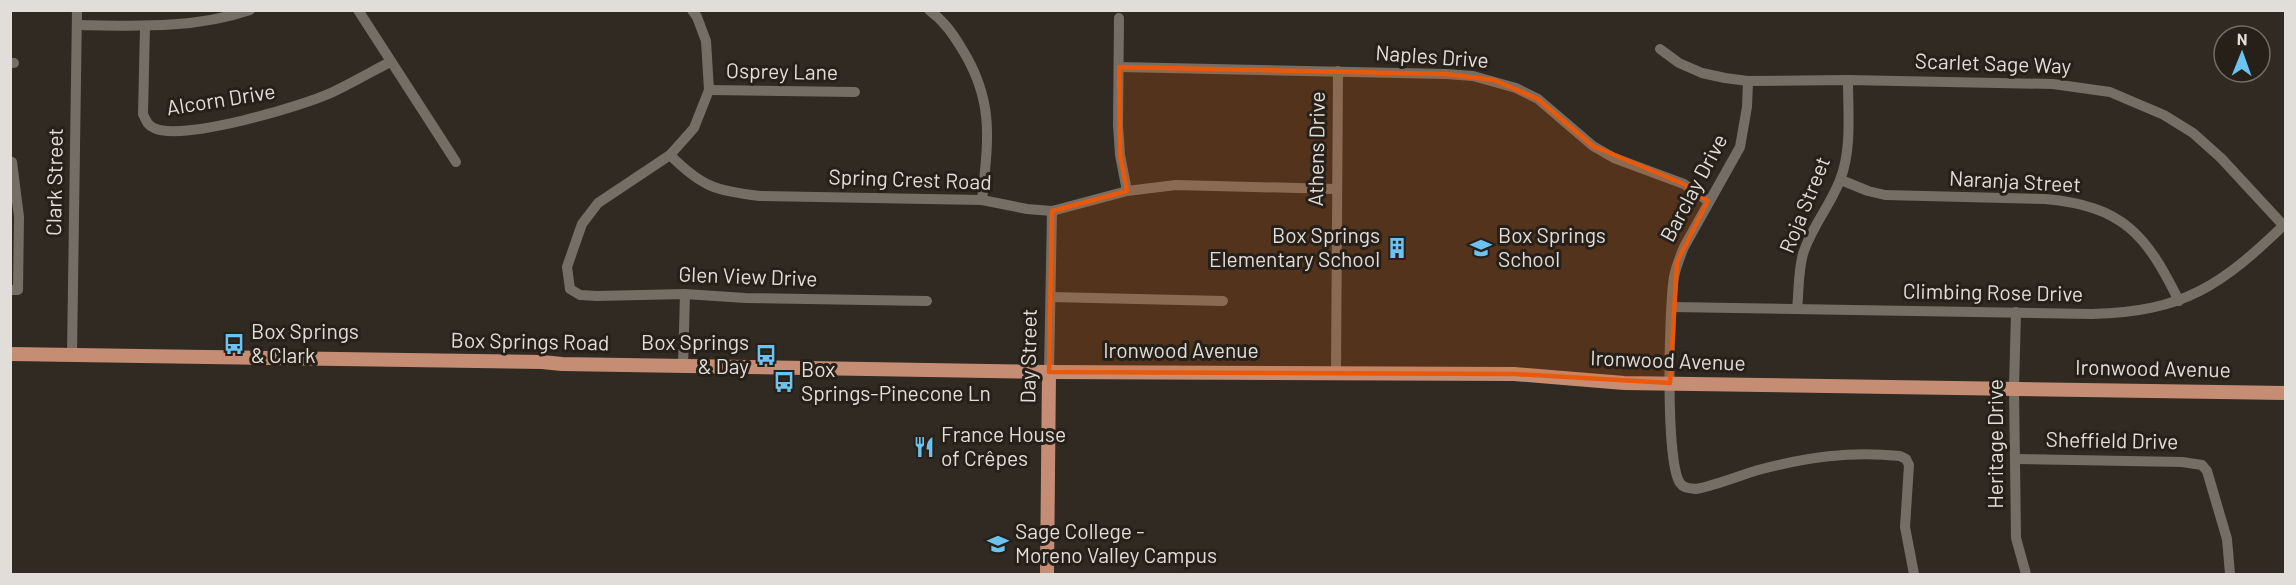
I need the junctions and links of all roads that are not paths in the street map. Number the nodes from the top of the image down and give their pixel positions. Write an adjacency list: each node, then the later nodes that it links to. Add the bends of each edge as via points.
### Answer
1 (77, 10): 9 (street, Clark Street)
2 (250, 10): 7 (street)
3 (358, 10): 12 (street)
4 (707, 10): 6 (street)
5 (929, 10): 25 (street, via 950,30 979,79 986,104)
6 (694, 14): 17 (street, via 706,41)
7 (224, 15): 10 (street)
8 (1119, 18): 13 (street)
9 (77, 26): 10 (street); 40 (street, Clark Street)
10 (145, 27): 12 (street, Alcorn Drive, via 143,114 147,124 156,129 238,122 289,109 333,92)
11 (1660, 49): 16 (street, Scarlet Sage Way, via 1702,73)
12 (390, 62): 21 (street)
13 (1119, 67): 14 (street, Naples Drive); 24 (street, via 1120,155)
14 (1338, 71): 23 (street, Athens Drive); 27 (street, Naples Drive, via 1473,76 1516,88 1538,99 1593,147 1684,184)
15 (1848, 80): 16 (street, Scarlet Sage Way); 22 (street, Roja Street, via 1847,148); 29 (street, Scarlet Sage Way, via 2053,84 2110,92 2164,115 2193,133)
16 (1748, 81): 27 (street, Barclay Drive, via 1740,147)
17 (708, 90): 18 (street, Osprey Lane); 19 (street, via 694,128)
18 (855, 92)
19 (670, 155): 25 (street, Spring Crest Road, via 691,176 730,193); 31 (street, Glen View Drive, via 598,203 582,224 567,267 570,289 580,295)
20 (12, 162): 26 (street)
21 (456, 162)
22 (1841, 180): 35 (street, Naranja Street, via 1885,195 2045,199 2093,207 2114,216 2148,246); 37 (street, Roja Street, via 1803,254)
23 (1336, 189): 24 (street, Spring Crest Road, via 1176,185); 43 (street, Athens Drive)
24 (1127, 191): 28 (street, Spring Crest Road)
25 (982, 200): 28 (street, Spring Crest Road)
26 (14, 201): 30 (street)
27 (1708, 201): 36 (street, Barclay Drive, via 1677,262)
28 (1052, 211): 32 (street, Day Street)
29 (2284, 224): 35 (street, Climbing Rose Drive, via 2227,276)
30 (14, 290)
31 (685, 294): 33 (street, Glen View Drive); 41 (street)
32 (1051, 297): 34 (street); 42 (street, Day Street)
33 (927, 301)
34 (1223, 301)
35 (2179, 301): 38 (street, Climbing Rose Drive, via 2132,312)
36 (1672, 307): 37 (street, Climbing Rose Drive); 44 (street, Barclay Drive)
37 (1797, 309): 38 (street, Climbing Rose Drive)
38 (2016, 312): 45 (street, Heritage Drive)
39 (10, 354): 40 (main road, Box Springs Road)
40 (72, 355): 41 (main road, Box Springs Road)
41 (683, 366): 42 (main road, Box Springs Road)
42 (1049, 372): 43 (main road, Ironwood Avenue); 48 (main road, Day Street)
43 (1335, 372): 44 (main road, Ironwood Avenue, via 1514,374)
44 (1670, 383): 45 (main road, Ironwood Avenue); 49 (street, Barclay Drive, via 1674,463 1680,482 1687,488 1706,487 1820,455 1893,455 1906,459 1909,465 1905,527)
45 (2014, 388): 46 (main road, Ironwood Avenue); 47 (street, Heritage Drive)
46 (2286, 393)
47 (2015, 459): 50 (street, Heritage Drive, via 2016,538); 51 (street, Sheffield Drive, via 2202,465 2227,540)
48 (1047, 574)
49 (1914, 574)
50 (2026, 574)
51 (2230, 574)

